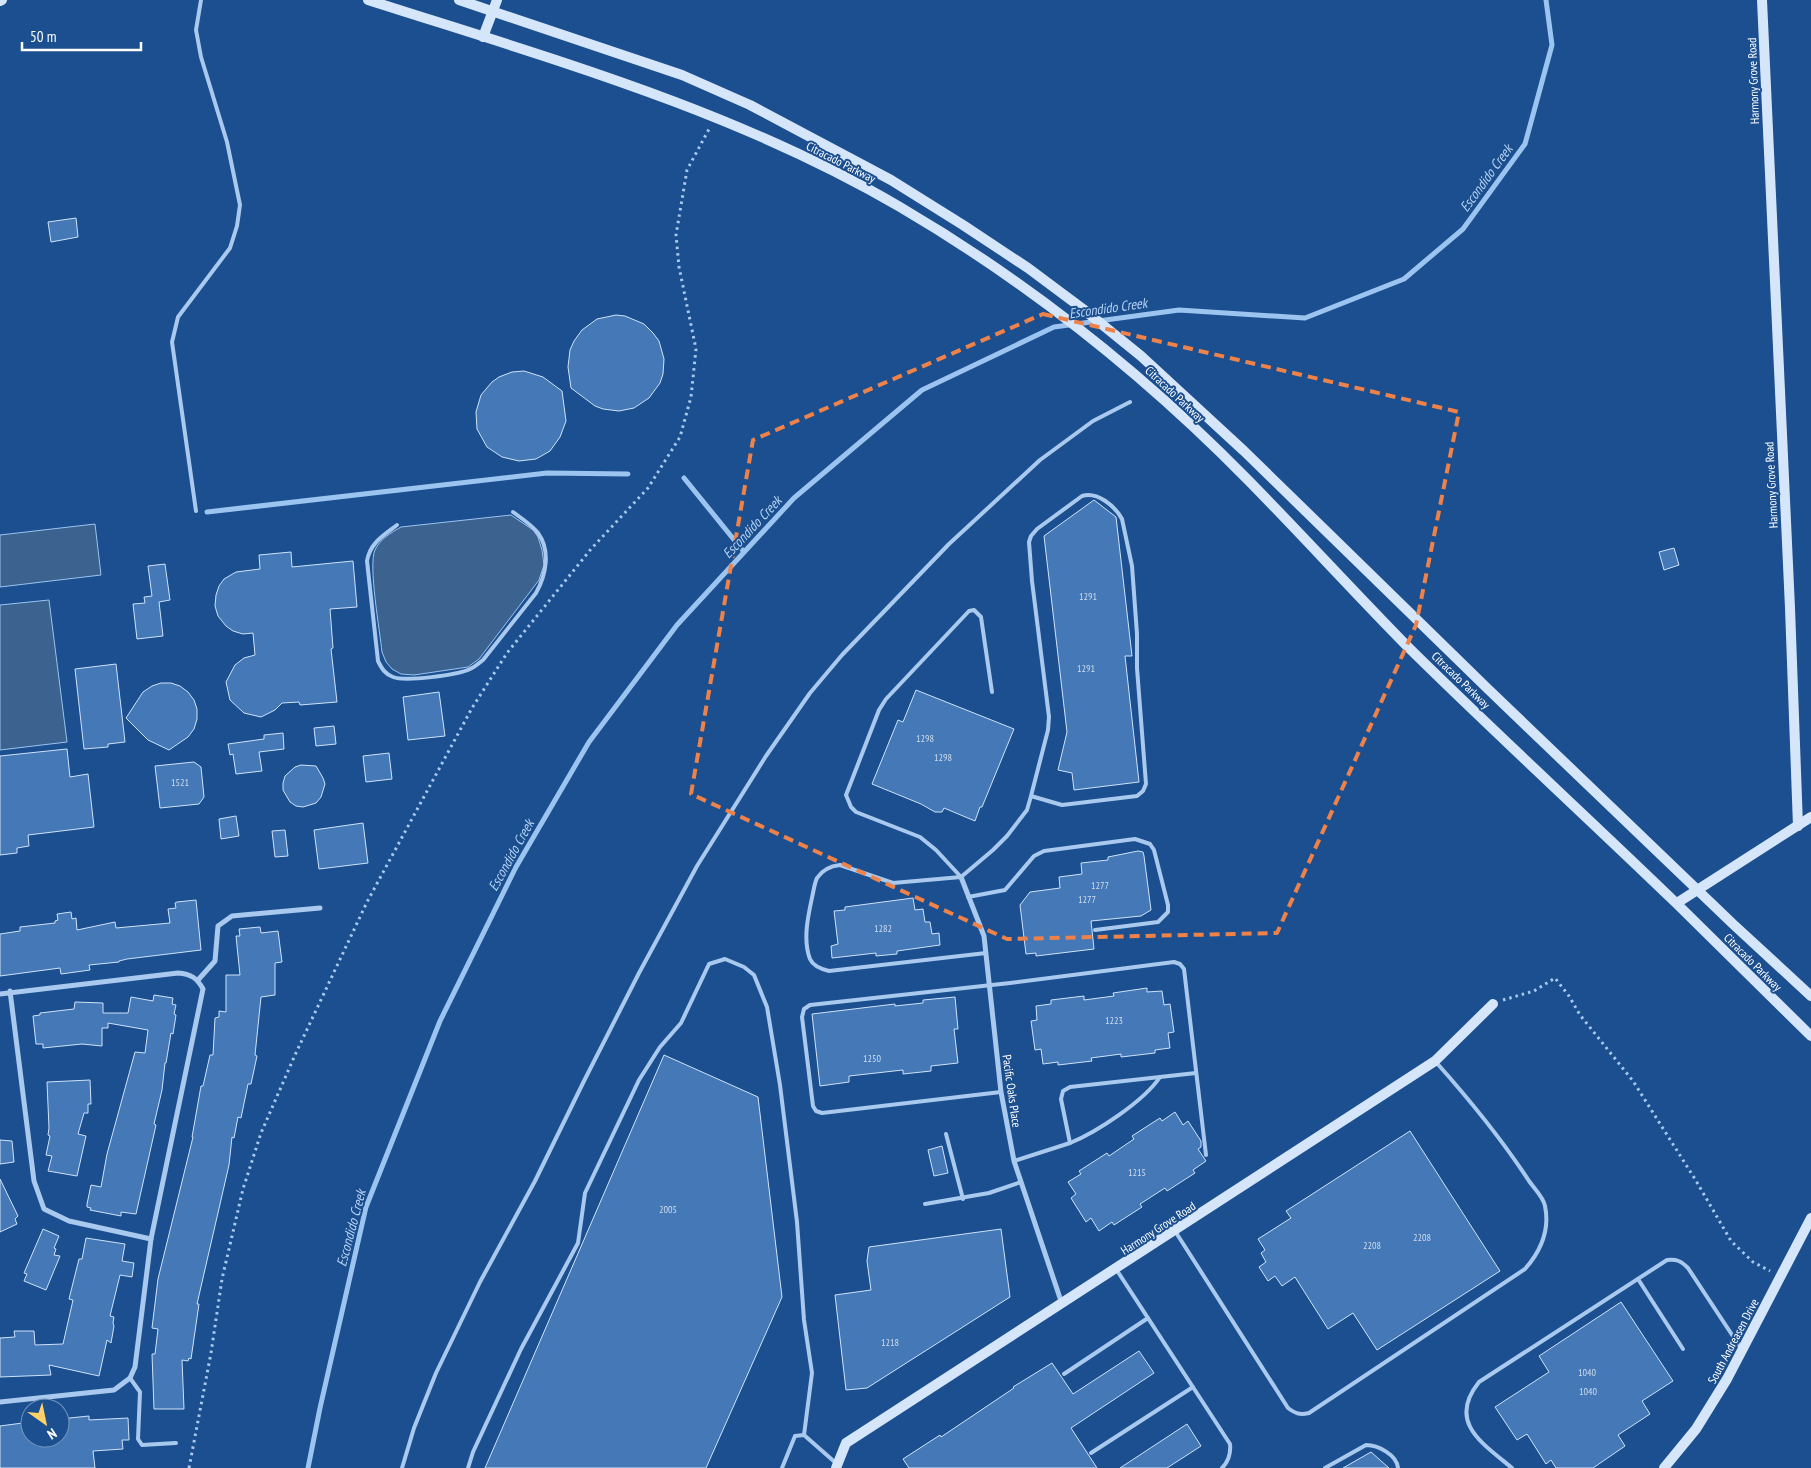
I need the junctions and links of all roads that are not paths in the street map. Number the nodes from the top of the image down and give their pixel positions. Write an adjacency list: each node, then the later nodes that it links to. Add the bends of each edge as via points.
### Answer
1 (201, 0): 9 (lane, via 196,30 201,57 227,142 240,205 230,248 178,317 172,342)
2 (368, 0): 7 (main road, Citracado Parkway)
3 (459, 0): 6 (main road, Citracado Parkway)
4 (497, 0): 6 (main road)
5 (1762, 0): 15 (main road, Harmony Grove Road)
6 (493, 11): 7 (main road); 17 (main road, Citracado Parkway, via 682,75 750,105 891,180 1028,268 1141,356 1244,451)
7 (484, 37): 19 (main road, Citracado Parkway, via 632,86 766,138 895,204 1017,281 1128,367 1248,479 1408,646)
8 (1130, 402): 58 (lane, via 1094,421 1040,460 949,544 842,655 771,748 697,866 480,1282 436,1373)
9 (196, 511)
10 (513, 512): 11 (lane, via 541,538 546,564 543,582 476,666 462,672 411,680 393,677 383,671 378,661 367,561 377,540)
11 (397, 525)
12 (992, 692): 16 (lane, via 981,617 974,610 969,611 886,699 846,795 856,812 920,837)
13 (1031, 796): 13 (lane, via 1074,805 1137,796 1146,784 1132,566 1119,513 1095,495 1082,496 1037,529 1029,542 1050,717); 16 (lane, via 1027,810 1007,836)
14 (1811, 817): 15 (main road)
15 (1798, 826): 17 (main road)
16 (961, 877): 18 (street, Pacific Oaks Place); 22 (lane, via 893,883 840,865 831,866 816,879 806,935 810,959 815,966 828,971)
17 (1699, 890): 19 (main road); 27 (main road, Citracado Parkway)
18 (968, 896): 21 (lane, via 1005,890 1038,853 1136,839 1150,844 1168,912 1158,922); 22 (street, Pacific Oaks Place, via 984,936)
19 (1677, 904): 29 (main road, Citracado Parkway)
20 (320, 908): 23 (street, via 232,916 218,926 214,962)
21 (1095, 930)
22 (986, 954): 24 (street, Pacific Oaks Place)
23 (198, 980): 25 (street, via 189,974 178,973); 43 (street, via 203,989 200,1006)
24 (990, 984): 31 (lane, via 1174,962 1180,964 1184,968); 33 (street, Pacific Oaks Place); 33 (lane, via 810,1005 804,1009 802,1017 816,1111 822,1113)
25 (10, 991): 26 (street); 43 (street, via 34,1181 44,1208 69,1221)
26 (0, 994)
27 (1811, 996)
28 (1493, 1004): 30 (main road, Harmony Grove Road)
29 (1811, 1036)
30 (1435, 1061): 42 (main road, Harmony Grove Road); 42 (lane, via 1508,1149 1545,1205 1543,1240 1525,1269 1310,1413 1302,1415 1288,1408)
31 (1196, 1073): 32 (lane); 36 (lane)
32 (1160, 1077): 35 (lane, via 1142,1098 1083,1138); 35 (lane, via 1070,1087 1063,1091 1061,1099)
33 (1001, 1092): 37 (street, Pacific Oaks Place)
34 (946, 1134): 39 (lane)
35 (1070, 1143): 37 (lane)
36 (1206, 1155)
37 (1014, 1161): 38 (street, Pacific Oaks Place)
38 (1021, 1182): 39 (lane); 46 (street, Pacific Oaks Place)
39 (963, 1199): 40 (lane)
40 (925, 1204)
41 (1811, 1218): 49 (main road, South Andreasen Drive)
42 (1175, 1231): 44 (main road, Harmony Grove Road)
43 (151, 1239): 51 (street, via 135,1367)
44 (1116, 1269): 46 (main road, Harmony Grove Road); 47 (lane)
45 (1638, 1279): 48 (lane); 49 (lane, via 1667,1260 1683,1262); 64 (lane, via 1479,1382 1471,1392 1467,1402 1468,1425 1477,1439)
46 (1062, 1304): 57 (main road, Harmony Grove Road, via 846,1443)
47 (1148, 1318): 50 (lane); 52 (lane)
48 (1683, 1349)
49 (1743, 1352): 65 (main road, South Andreasen Drive, via 1696,1429)
50 (1064, 1374)
51 (130, 1378): 53 (street, via 114,1390); 55 (lane, via 140,1392 138,1439 142,1445)
52 (1193, 1387): 56 (lane); 61 (lane, via 1230,1444 1231,1452)
53 (0, 1402)
54 (804, 1435): 57 (lane); 59 (lane, via 812,1373 804,1320 797,1222 768,1007 754,975 726,959 709,964 680,1023 639,1080 585,1194 578,1243 521,1349); 60 (lane, via 795,1436)
55 (176, 1443)
56 (1091, 1454)
57 (837, 1466)
58 (402, 1468)
59 (468, 1468)
60 (782, 1468)
61 (1222, 1468)
62 (1325, 1468): 63 (lane, via 1366,1445 1377,1447 1394,1458)
63 (1398, 1468)
64 (1512, 1468)
65 (1664, 1468)

